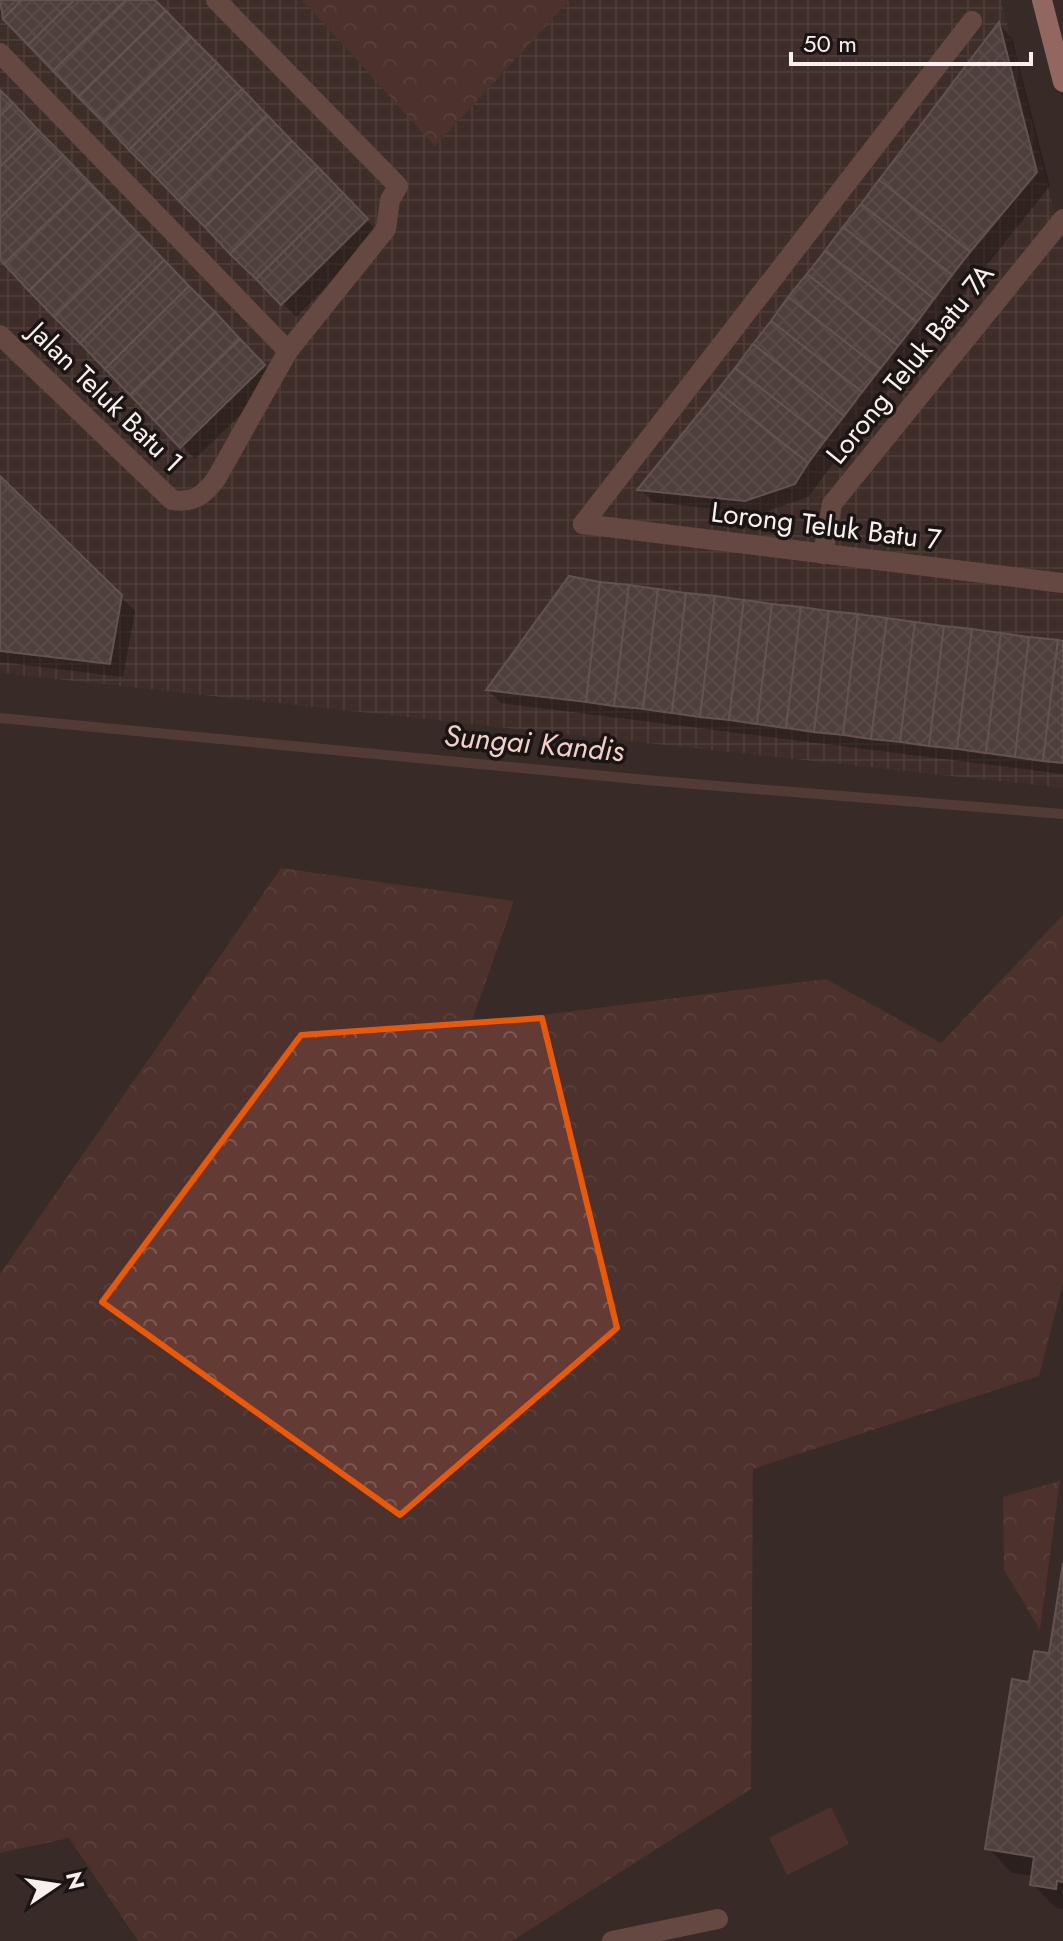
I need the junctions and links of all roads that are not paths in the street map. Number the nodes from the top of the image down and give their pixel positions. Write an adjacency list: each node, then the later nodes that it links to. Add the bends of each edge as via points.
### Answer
1 (1042, 0): 4 (main road)
2 (220, 1): 9 (street, via 398,186 386,229)
3 (972, 21): 10 (street, Lorong Teluk Batu 7, via 583,524)
4 (1058, 38): 6 (main road)
5 (0, 53): 9 (street)
6 (1063, 82)
7 (1063, 219): 10 (street, Lorong Teluk Batu 7A, via 832,504)
8 (0, 335): 9 (street, Jalan Teluk Batu 1, via 172,500 190,503 211,486)
9 (288, 351)
10 (823, 554): 11 (street, Lorong Teluk Batu 7)
11 (1063, 583)
12 (718, 1919): 13 (street)
13 (612, 1941)

